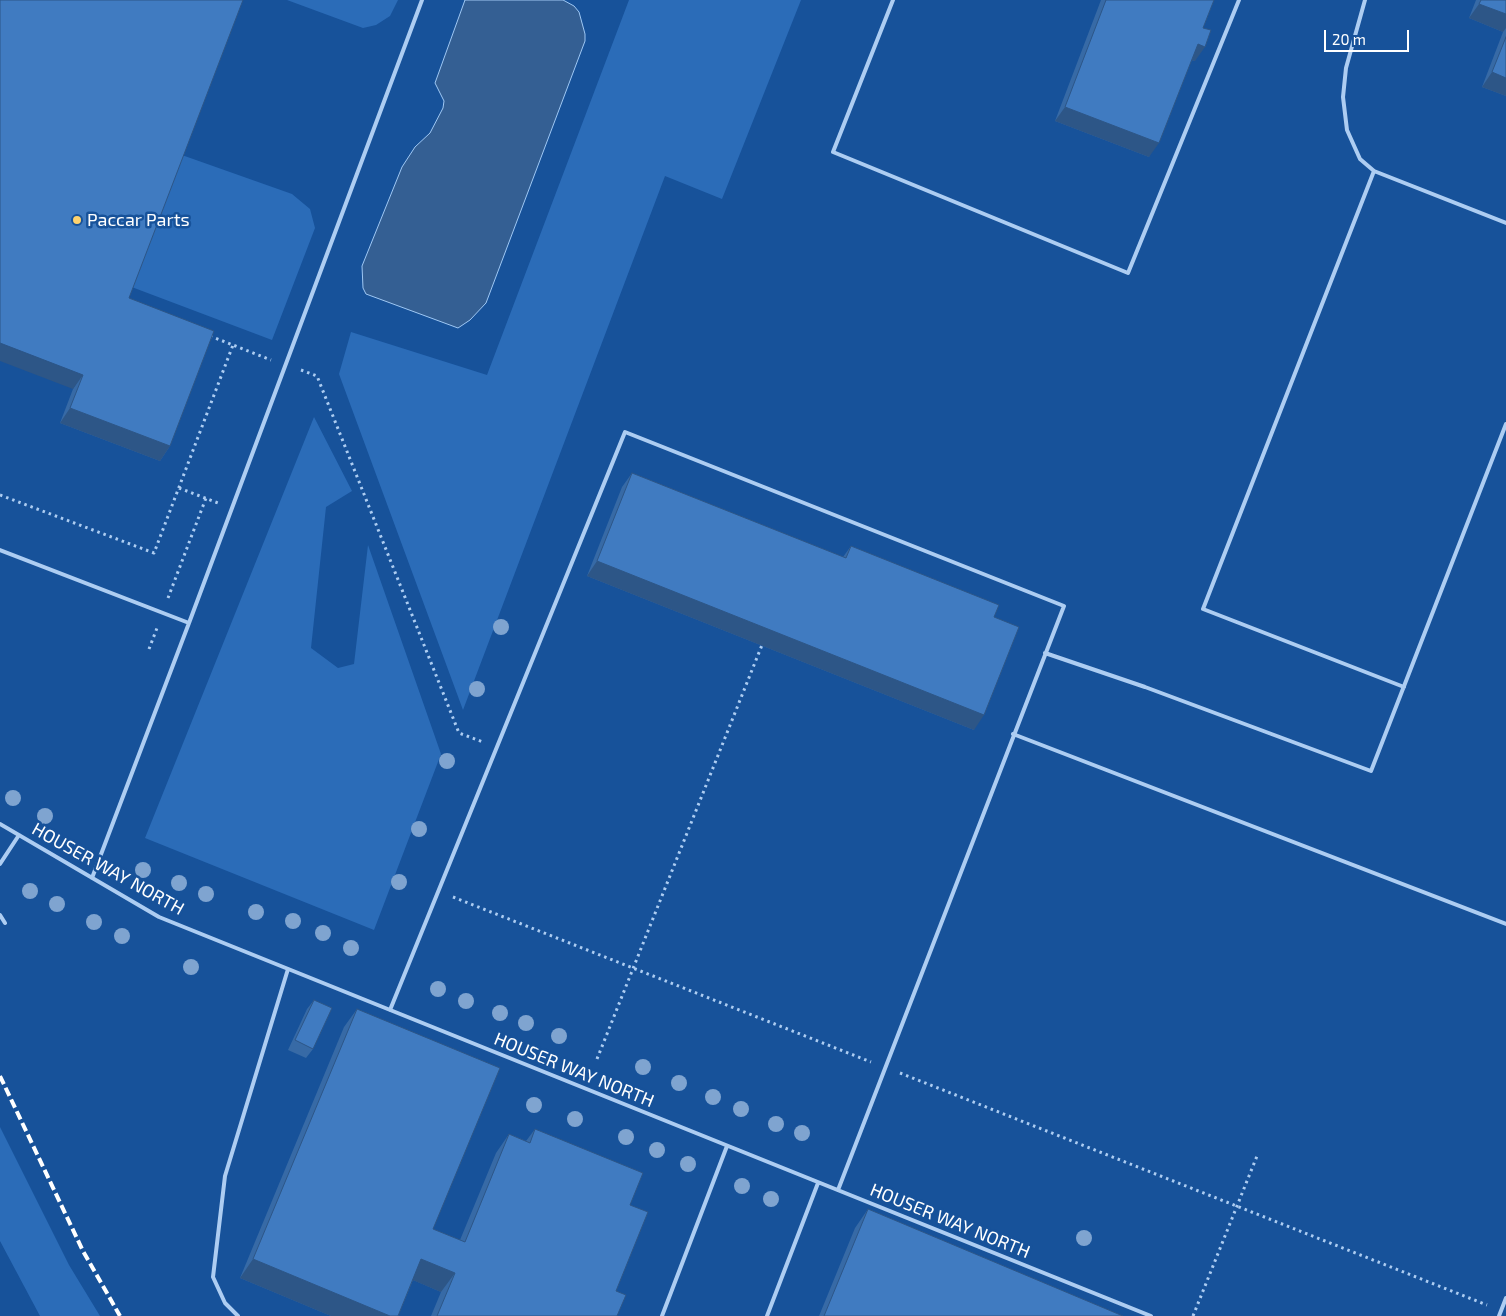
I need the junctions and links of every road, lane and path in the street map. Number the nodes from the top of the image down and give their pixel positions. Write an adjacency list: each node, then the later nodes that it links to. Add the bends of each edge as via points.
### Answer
1 (422, 0): 9 (lane)
2 (893, 0): 3 (lane, via 833,152 1128,273)
3 (1238, 0)
4 (1365, 0): 5 (lane, via 1346,68 1343,97 1347,130 1360,159)
5 (1374, 171): 6 (lane); 21 (lane, via 1203,609)
6 (1506, 223)
7 (205, 334): 8 (path)
8 (233, 345): 9 (path); 11 (path)
9 (285, 365): 14 (lane); 23 (path, via 316,376 459,733)
10 (1506, 424): 21 (lane)
11 (179, 488): 12 (path, via 154,553); 13 (path)
12 (0, 495)
13 (206, 498): 14 (path); 16 (path)
14 (232, 508): 17 (lane)
15 (0, 550): 16 (lane)
16 (163, 613): 17 (lane); 19 (path)
17 (188, 624): 27 (lane)
18 (762, 645): 32 (path)
19 (149, 649)
20 (1045, 653): 21 (lane, via 1371,770); 22 (lane); 23 (lane, via 1064,606 625,432)
21 (1404, 688)
22 (1013, 734): 31 (lane); 36 (lane)
23 (497, 748): 28 (lane)
24 (0, 824): 25 (lane, HOUSER WAY NORTH)
25 (18, 835): 26 (lane); 27 (lane, HOUSER WAY NORTH)
26 (0, 864)
27 (92, 878): 33 (lane, HOUSER WAY NORTH, via 159,917)
28 (438, 892): 32 (path); 34 (lane)
29 (0, 915): 30 (lane)
30 (5, 923)
31 (1506, 924)
32 (633, 968): 35 (path); 36 (path)
33 (288, 969): 34 (lane, HOUSER WAY NORTH); 44 (lane, via 225,1176 213,1277 225,1303)
34 (390, 1010): 37 (lane, HOUSER WAY NORTH)
35 (597, 1059)
36 (885, 1068): 40 (lane); 41 (path)
37 (727, 1146): 39 (lane, HOUSER WAY NORTH); 45 (lane)
38 (1257, 1156): 41 (path)
39 (818, 1183): 40 (lane, HOUSER WAY NORTH); 46 (lane)
40 (838, 1190): 47 (lane, HOUSER WAY NORTH)
41 (1237, 1206): 43 (path); 48 (path)
42 (1506, 1298): 43 (lane)
43 (1501, 1311): 49 (lane)
44 (238, 1316)
45 (662, 1316)
46 (767, 1316)
47 (1151, 1316)
48 (1193, 1316)
49 (1499, 1316)

